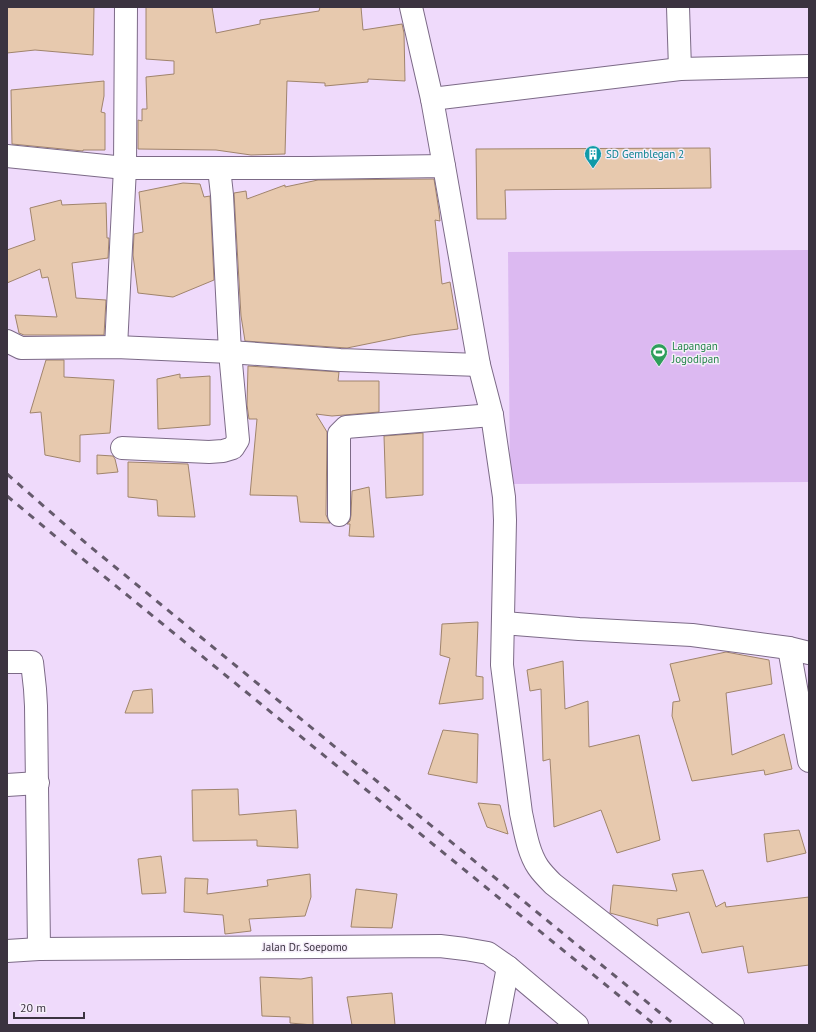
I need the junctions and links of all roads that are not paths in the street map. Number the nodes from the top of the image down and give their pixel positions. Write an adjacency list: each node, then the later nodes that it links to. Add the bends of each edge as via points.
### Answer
1 (126, 7): 9 (street)
2 (411, 7): 6 (street)
3 (678, 7): 5 (street)
4 (809, 66): 5 (street)
5 (680, 69): 6 (street)
6 (432, 99): 8 (street)
7 (7, 156): 9 (street)
8 (444, 166): 10 (street); 14 (street)
9 (125, 168): 10 (street); 12 (street)
10 (219, 168): 13 (street)
11 (7, 341): 12 (street, via 21,348)
12 (116, 347): 13 (street)
13 (230, 352): 14 (street, via 340,360); 16 (street, via 238,440 233,448 208,452)
14 (479, 365): 15 (street)
15 (492, 416): 17 (street, via 346,428 339,434); 18 (street, via 504,497)
16 (122, 448)
17 (339, 515)
18 (503, 623): 19 (street, via 692,635); 27 (street, via 502,665 521,813 526,836 538,868 553,884)
19 (799, 650): 21 (street)
20 (7, 662): 22 (street, via 32,662)
21 (809, 761)
22 (38, 783): 23 (street); 24 (street)
23 (7, 785)
24 (39, 949): 25 (street, Jalan Dr. Soepomo); 26 (street, Jalan Dr. Soepomo, via 440,946 488,953)
25 (7, 951)
26 (508, 967): 28 (street); 29 (street, Jalan Dr. Soepomo)
27 (720, 1021)
28 (497, 1025)
29 (577, 1025)

